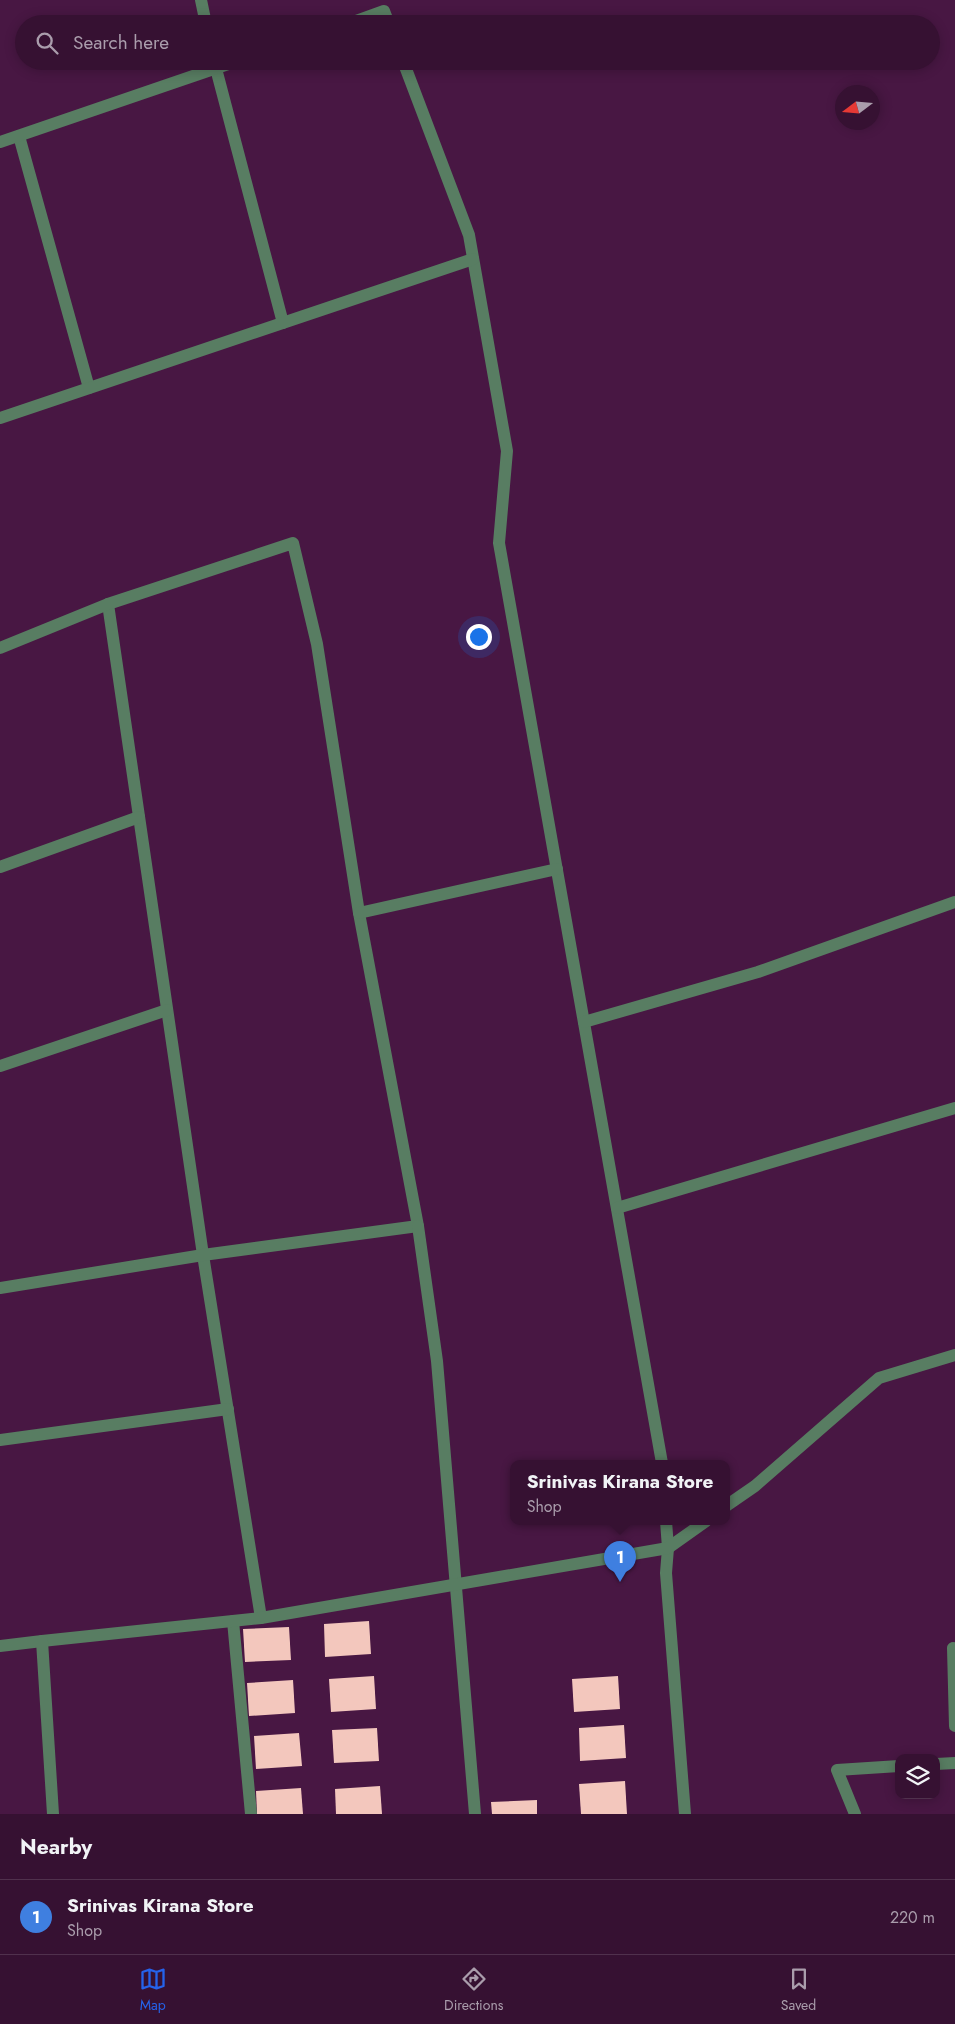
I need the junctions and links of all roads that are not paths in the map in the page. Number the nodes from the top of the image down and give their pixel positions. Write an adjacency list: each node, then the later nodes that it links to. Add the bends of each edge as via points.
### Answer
1 (202, 0): 2 (street)
2 (204, 15)
3 (373, 15): 4 (street, via 384,11)
4 (386, 15)
5 (201, 70): 8 (street)
6 (216, 70): 11 (street)
7 (406, 70): 10 (street, via 469,234)
8 (19, 136): 9 (street); 12 (street)
9 (0, 142)
10 (473, 259): 11 (street); 18 (street, via 507,451 499,543)
11 (283, 323): 12 (street)
12 (89, 388): 13 (street)
13 (0, 418)
14 (108, 604): 15 (street); 16 (street); 20 (street, via 293,543 317,644)
15 (0, 648)
16 (139, 818): 17 (street); 21 (street)
17 (0, 867)
18 (557, 869): 20 (street); 22 (street)
19 (955, 902): 22 (street, via 758,972)
20 (359, 913): 26 (street)
21 (167, 1010): 23 (street); 27 (street)
22 (584, 1022): 25 (street)
23 (0, 1066)
24 (955, 1108): 25 (street)
25 (617, 1208): 32 (street)
26 (418, 1226): 27 (street); 37 (street, via 437,1361)
27 (203, 1254): 28 (street); 30 (street)
28 (0, 1288)
29 (955, 1355): 33 (street, via 879,1378 755,1486)
30 (228, 1409): 31 (street); 38 (street)
31 (0, 1440)
32 (661, 1460)
33 (730, 1503)
34 (666, 1525): 36 (street)
35 (700, 1525): 36 (street)
36 (668, 1548): 37 (street); 50 (street, via 666,1573)
37 (456, 1583): 38 (street); 49 (street)
38 (261, 1618): 39 (street)
39 (232, 1621): 40 (street); 48 (street)
40 (42, 1641): 41 (street); 47 (street)
41 (0, 1646)
42 (955, 1649): 43 (street)
43 (955, 1726)
44 (955, 1763): 45 (street)
45 (940, 1764)
46 (895, 1766): 51 (street, via 837,1770)
47 (53, 1814)
48 (251, 1814)
49 (474, 1814)
50 (685, 1814)
51 (855, 1814)

